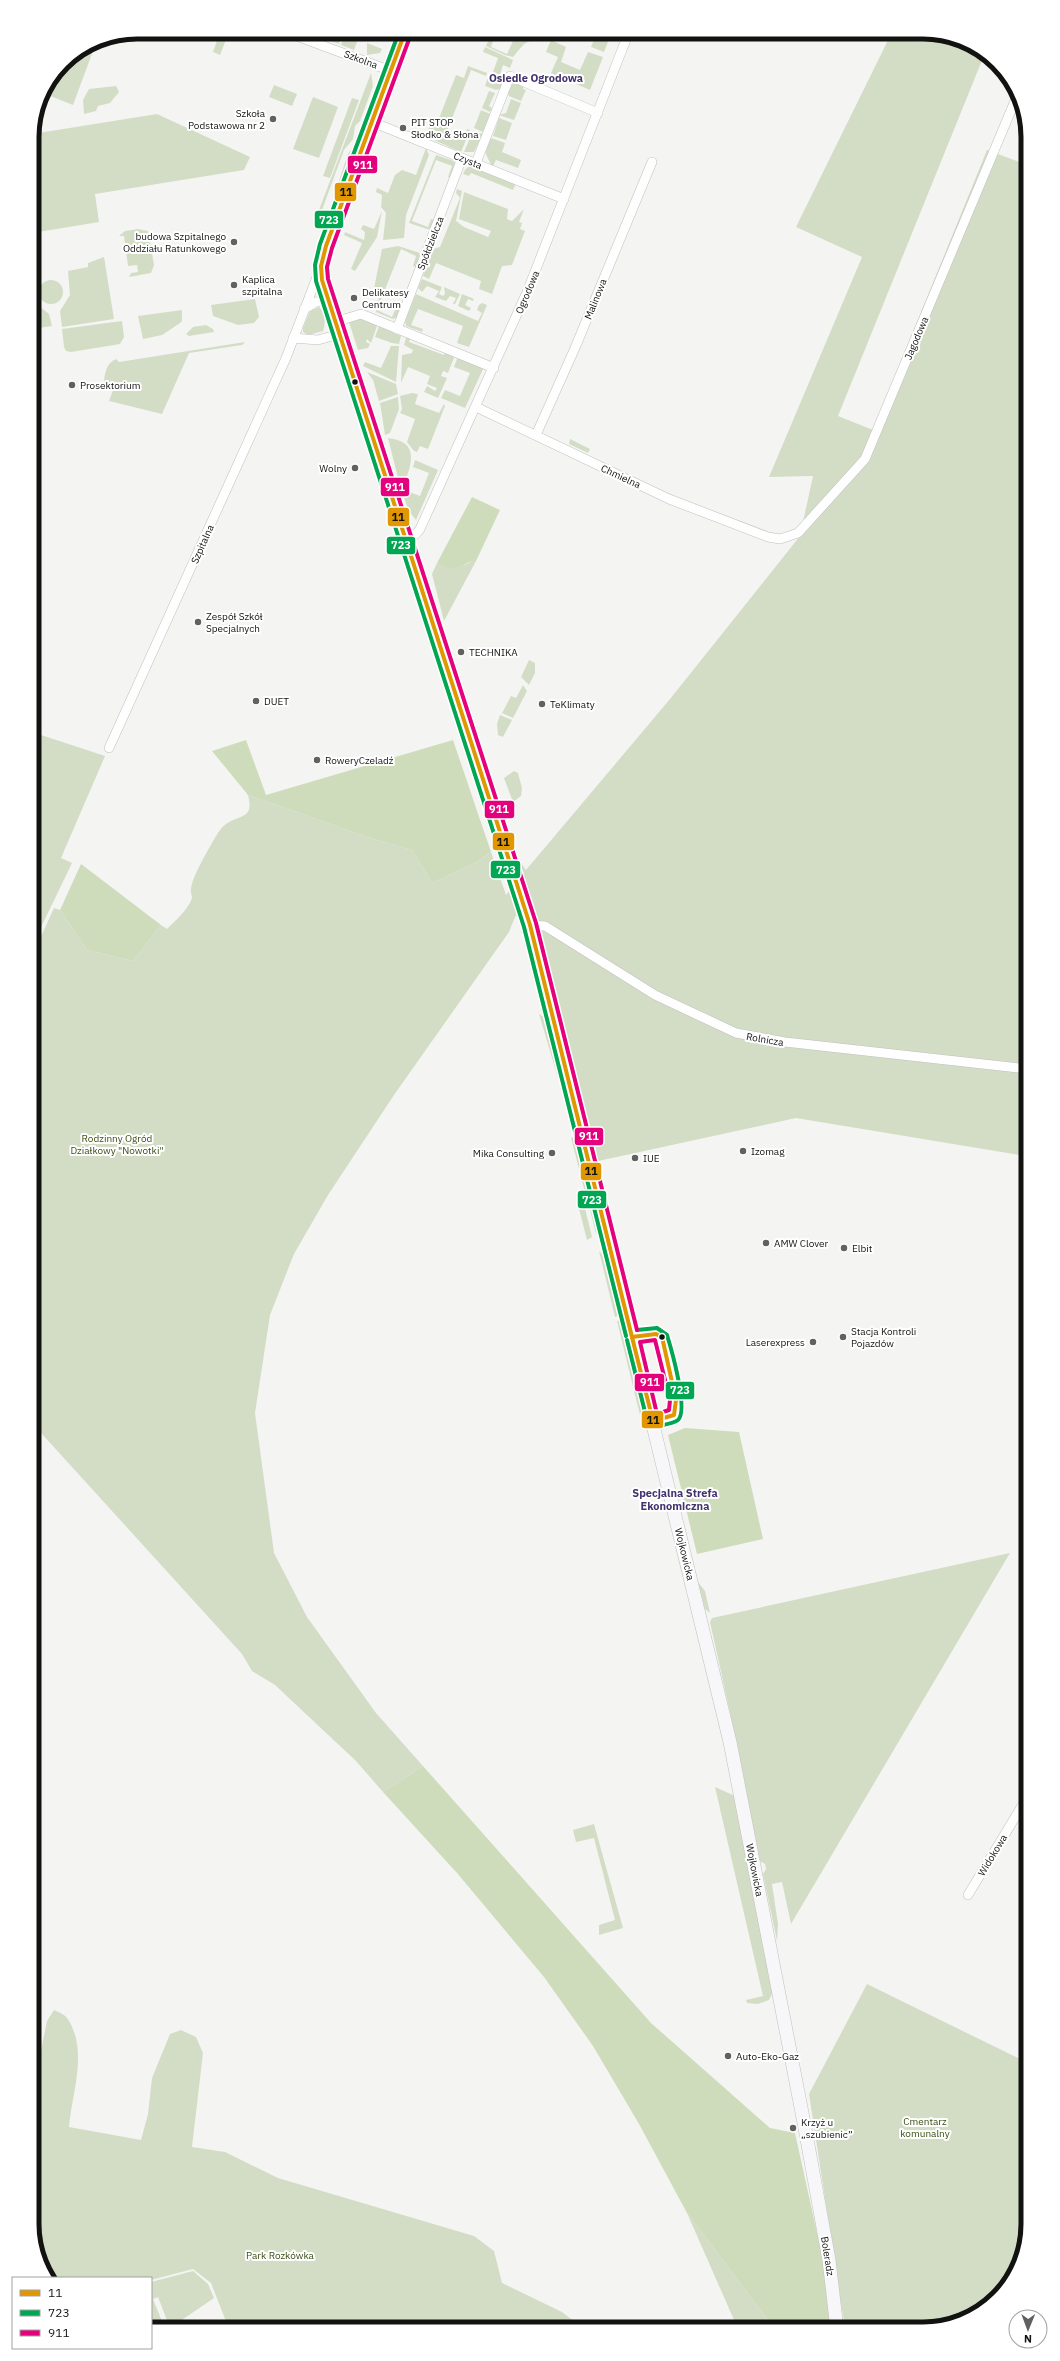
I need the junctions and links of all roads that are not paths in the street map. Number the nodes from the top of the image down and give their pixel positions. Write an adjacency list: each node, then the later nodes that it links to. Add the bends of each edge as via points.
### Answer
1 (305, 39): 4 (street, Szkolna)
2 (402, 39): 4 (street, Szpitalna)
3 (626, 39): 6 (street, Ogrodowa)
4 (391, 71): 7 (street, Szpitalna)
5 (1014, 102): 22 (street, Jagodowa, via 865,459 798,533 780,539)
6 (598, 113): 10 (street, via 510,76); 11 (street, Ogrodowa)
7 (372, 122): 8 (street, Czysta); 12 (street, Szpitalna)
8 (462, 158): 10 (street, Czysta); 16 (street, Spółdzielcza)
9 (652, 162): 21 (street, Malinowa)
10 (476, 163): 11 (street, Czysta)
11 (564, 199): 19 (street, Ogrodowa, via 528,292)
12 (321, 266): 13 (street, Wojkowicka); 14 (street, Szpitalna)
13 (327, 300): 14 (street, via 316,302); 15 (street, Wojkowicka)
14 (304, 309): 18 (street, Szpitalna)
15 (335, 322): 16 (street, via 361,314); 17 (street, Wojkowicka)
16 (397, 329): 19 (street)
17 (339, 334): 18 (street, via 318,340); 23 (street, Wojkowicka)
18 (293, 338): 24 (street, Szpitalna)
19 (494, 368): 20 (street, Ogrodowa)
20 (476, 407): 21 (street, Chmielna); 23 (street, Ogrodowa, via 420,529)
21 (536, 435): 22 (street, Chmielna, via 669,499)
22 (768, 537)
23 (405, 539): 25 (street, Wojkowicka)
24 (108, 748)
25 (530, 926): 26 (street, Rolnicza, via 544,926 655,995 736,1033 785,1042); 29 (street, Wojkowicka, via 730,1742)
26 (1021, 1067)
27 (1021, 1807): 28 (street, Widokowa)
28 (968, 1894)
29 (815, 2183): 30 (street, Boleradz, via 829,2260)
30 (836, 2322)

